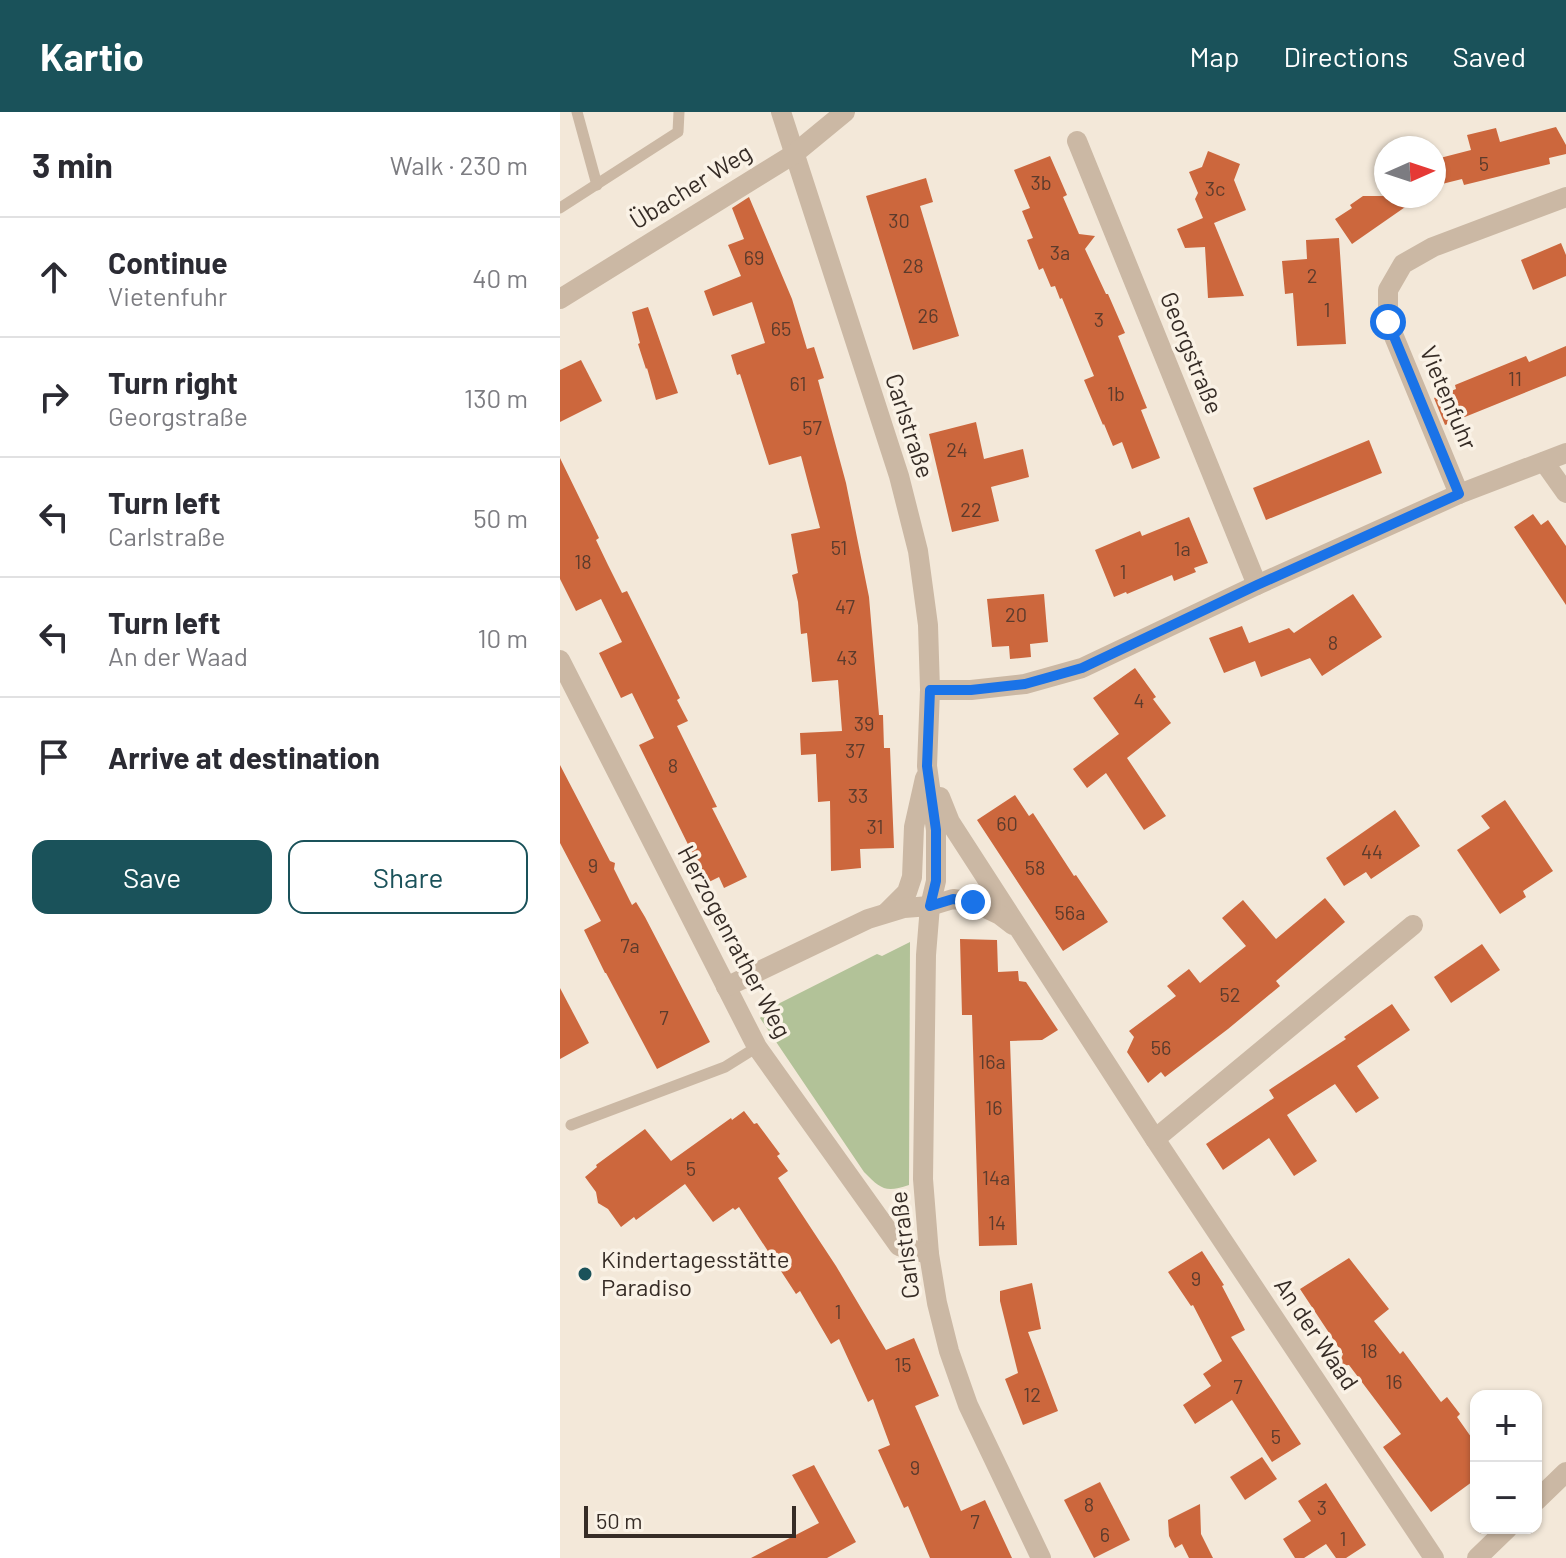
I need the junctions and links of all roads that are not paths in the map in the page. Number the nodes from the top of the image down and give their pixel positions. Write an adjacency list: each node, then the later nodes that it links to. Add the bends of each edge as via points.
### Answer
1 (577, 112): 7 (lane)
2 (679, 112): 7 (lane, via 678,132)
3 (781, 112): 6 (street, Carlstraße)
4 (845, 112): 6 (street, Übacher Weg)
5 (1077, 141): 15 (street, Georgstraße)
6 (794, 154): 10 (street, Übacher Weg); 17 (street, Carlstraße, via 899,476 918,551)
7 (597, 185): 9 (lane)
8 (1566, 197): 14 (street, Vietenfuhr, via 1433,247 1403,264 1388,290 1388,322)
9 (560, 208)
10 (560, 299)
11 (1566, 453): 12 (street)
12 (1544, 462): 13 (street); 14 (street)
13 (1566, 493)
14 (1459, 494): 15 (street)
15 (1257, 585): 17 (street, via 1082,668 1025,684)
16 (560, 660): 23 (street, Herzogenrather Weg)
17 (930, 690): 18 (street, Carlstraße)
18 (927, 766): 19 (street, Carlstraße, via 936,830 936,881); 20 (street, Carlstraße, via 914,827 912,877 907,892); 22 (street, An der Waad, via 950,822)
19 (930, 906): 20 (street, Carlstraße); 22 (street, An der Waad, via 953,899 986,906); 27 (street, Carlstraße, via 923,1179)
20 (887, 912): 23 (street, Carlstraße)
21 (1413, 925): 26 (street)
22 (1029, 943): 26 (street, An der Waad)
23 (726, 987): 24 (street, Herzogenrather Weg)
24 (757, 1047): 25 (lane, via 725,1067); 27 (street, Herzogenrather Weg, via 899,1246)
25 (571, 1125)
26 (1155, 1139): 32 (street, An der Waad)
27 (929, 1254): 31 (street, Carlstraße, via 949,1351 968,1405)
28 (1566, 1472): 29 (street)
29 (1542, 1495)
30 (1502, 1534): 33 (street)
31 (1041, 1558)
32 (1434, 1558)
33 (1477, 1558)

